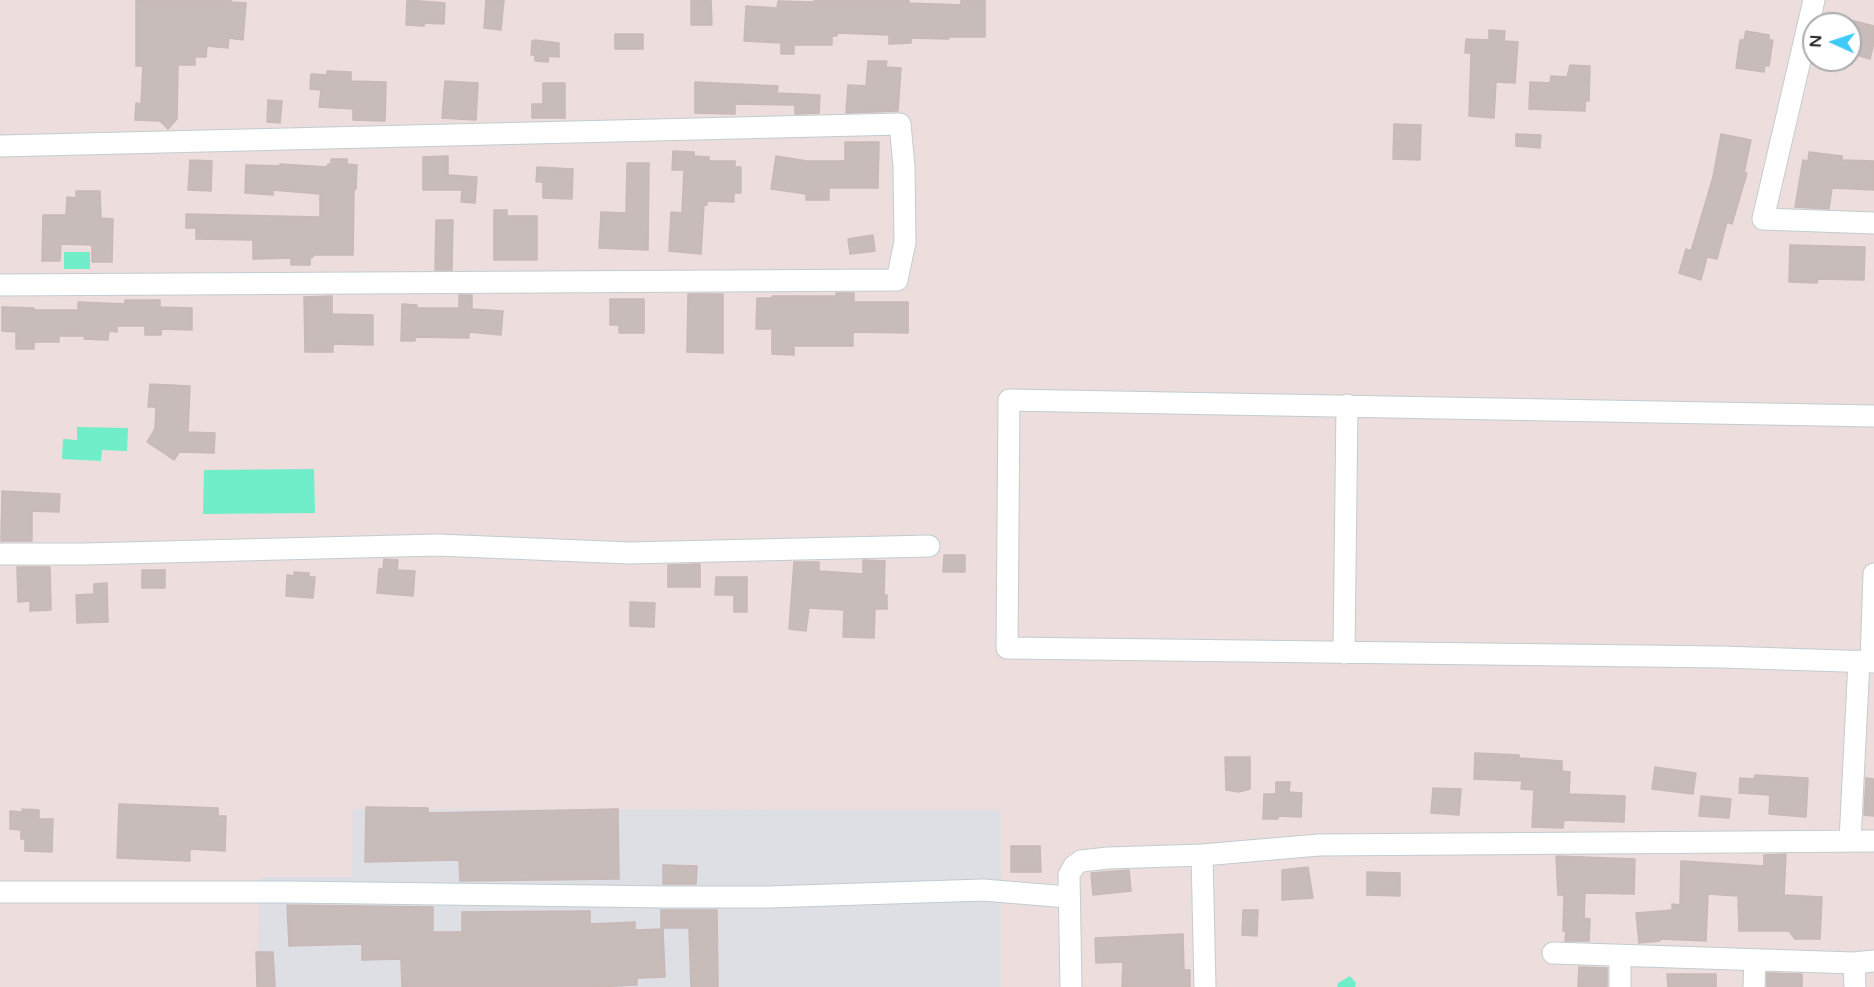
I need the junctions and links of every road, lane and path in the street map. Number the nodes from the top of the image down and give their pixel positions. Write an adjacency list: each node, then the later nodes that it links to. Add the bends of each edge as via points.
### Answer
1 (1814, 0): 3 (street, via 1763,219)
2 (0, 146): 4 (street, via 900,124 905,242 897,280)
3 (1874, 223)
4 (0, 285)
5 (1347, 405): 6 (street); 10 (street); 10 (street, via 1009,400 1007,648)
6 (1874, 416)
7 (929, 546): 8 (street, via 629,553 438,545)
8 (0, 554)
9 (1874, 574): 11 (street)
10 (1344, 653): 11 (street)
11 (1868, 662): 13 (street)
12 (1874, 841): 13 (street)
13 (1850, 842): 14 (street, via 1319,845)
14 (1202, 855): 16 (street, via 1081,861 1069,875); 22 (street)
15 (0, 892): 16 (street, via 770,897 983,891)
16 (1068, 897): 21 (street)
17 (1553, 953): 18 (street)
18 (1620, 956): 19 (street); 23 (street)
19 (1755, 960): 20 (street); 24 (street)
20 (1864, 962): 25 (street)
21 (1071, 987)
22 (1205, 987)
23 (1620, 987)
24 (1754, 987)
25 (1855, 987)

